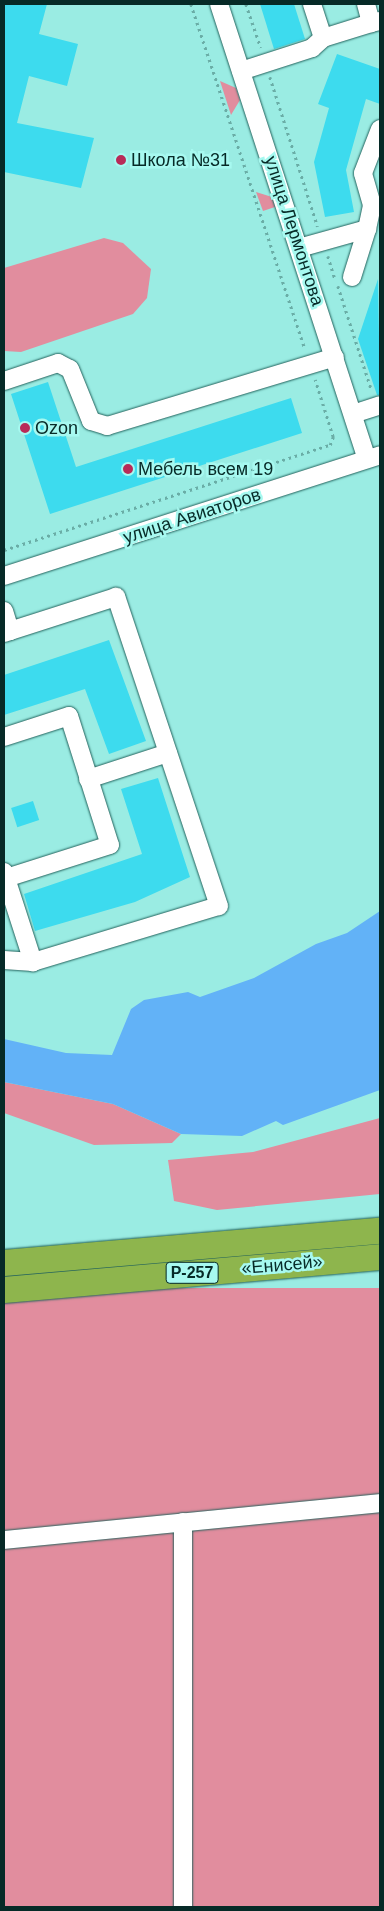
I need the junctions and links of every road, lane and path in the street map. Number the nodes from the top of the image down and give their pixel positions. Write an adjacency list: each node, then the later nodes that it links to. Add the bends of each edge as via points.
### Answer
1 (191, 4): 17 (path)
2 (219, 4): 9 (street, улица Лермонтова)
3 (246, 4): 8 (path)
4 (312, 4): 7 (street)
5 (366, 4): 6 (street)
6 (376, 22): 7 (street)
7 (323, 38): 8 (street, via 312,48)
8 (266, 63): 9 (street); 13 (path)
9 (242, 71): 14 (street, улица Лермонтова)
10 (380, 129): 11 (street, via 363,173)
11 (376, 204): 12 (street)
12 (367, 229): 13 (street); 15 (street)
13 (323, 241): 14 (street); 19 (path)
14 (299, 248): 16 (street, улица Лермонтова)
15 (352, 278)
16 (335, 357): 17 (street); 20 (street, улица Лермонтова)
17 (310, 365): 18 (street, via 107,426 91,421 70,369 58,363); 22 (path, via 333,437 330,445)
18 (4, 381)
19 (379, 405): 20 (street)
20 (353, 414): 21 (street, улица Лермонтова)
21 (374, 457): 23 (street, улица Авиаторов)
22 (4, 550)
23 (4, 576)
24 (4, 611): 25 (street)
25 (7, 632): 27 (street, via 116,598)
26 (4, 737): 28 (street, via 69,716)
27 (168, 752): 28 (street); 31 (street, via 219,906)
28 (88, 779): 29 (street, via 110,845)
29 (5, 875): 31 (street)
30 (4, 960): 31 (street)
31 (32, 962)
32 (380, 1231): 34 (highway, «Енисей» / Р-257)
33 (380, 1257): 35 (highway, «Енисей» / Р-257)
34 (4, 1263)
35 (4, 1290)
36 (380, 1503): 37 (street)
37 (183, 1522): 38 (street); 39 (street)
38 (4, 1540)
39 (183, 1907)

